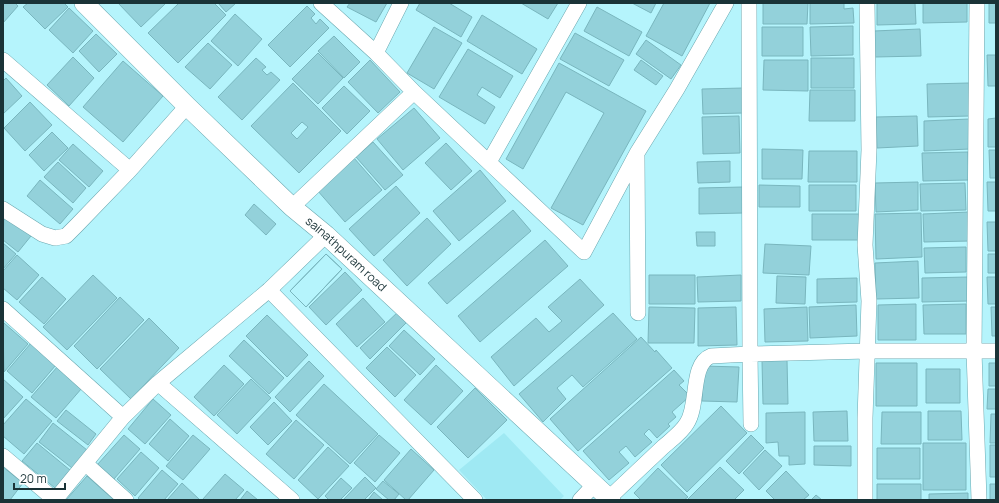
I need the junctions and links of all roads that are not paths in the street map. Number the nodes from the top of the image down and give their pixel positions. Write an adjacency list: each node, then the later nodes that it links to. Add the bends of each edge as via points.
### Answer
1 (84, 3): 12 (street, sainathpuram road)
2 (321, 3): 9 (street)
3 (400, 3): 9 (street)
4 (579, 3): 14 (street)
5 (726, 3): 13 (street)
6 (749, 3): 25 (street)
7 (867, 3): 22 (street, via 869,150 865,245 869,301)
8 (977, 3): 23 (street)
9 (376, 53): 11 (street)
10 (3, 60): 15 (street)
11 (414, 92): 14 (street); 16 (street)
12 (187, 106): 15 (street); 16 (street, sainathpuram road)
13 (637, 153): 14 (street, via 584,252); 21 (street)
14 (489, 162)
15 (130, 170): 17 (street, via 66,236 55,238 42,234)
16 (292, 207): 18 (street, sainathpuram road)
17 (3, 208)
18 (326, 235): 19 (street); 31 (street, sainathpuram road)
19 (270, 290): 26 (street); 36 (street)
20 (3, 309): 27 (street)
21 (638, 312)
22 (868, 351): 23 (street); 25 (street); 38 (street)
23 (974, 351): 24 (street); 39 (street)
24 (996, 351)
25 (750, 354): 28 (street); 32 (street, via 705,358 697,377 694,406 687,424)
26 (158, 383): 27 (street); 35 (street)
27 (123, 417): 30 (street)
28 (751, 424)
29 (3, 456): 33 (street)
30 (86, 464): 33 (street); 34 (street)
31 (594, 485): 32 (street, sainathpuram road); 37 (street)
32 (610, 499)
33 (55, 500)
34 (126, 500)
35 (292, 500)
36 (475, 500)
37 (580, 500)
38 (865, 500)
39 (980, 500)

